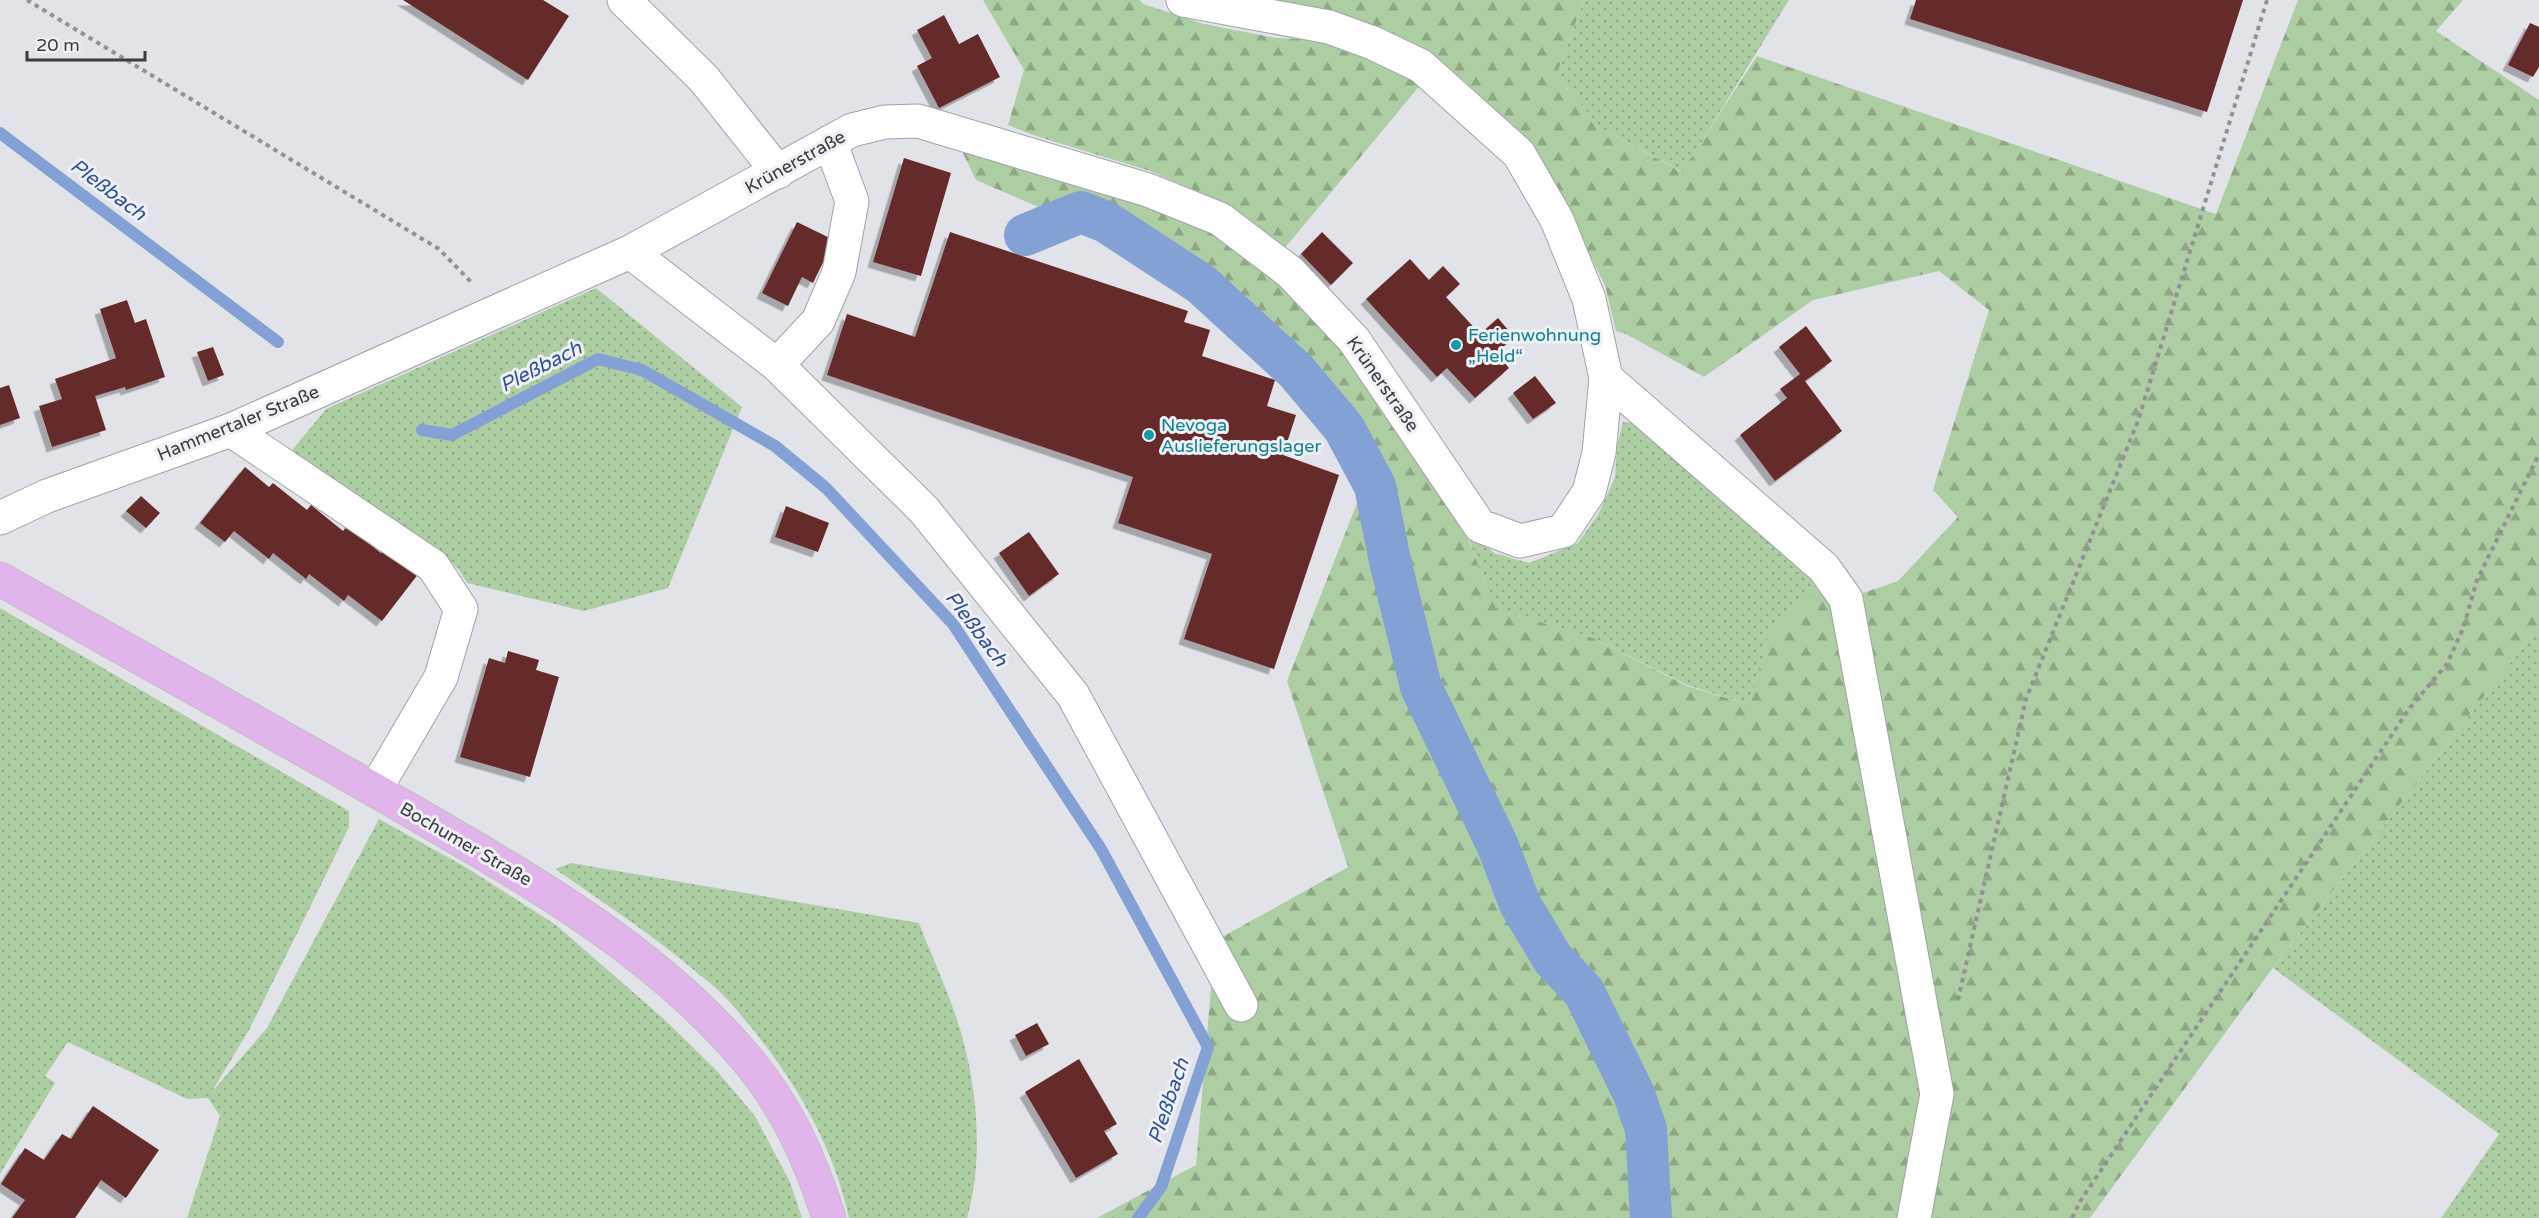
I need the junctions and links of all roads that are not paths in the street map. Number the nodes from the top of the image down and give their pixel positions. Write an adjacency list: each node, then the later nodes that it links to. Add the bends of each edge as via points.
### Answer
1 (624, 0): 4 (street, via 704,79)
2 (1183, 0): 8 (street, Krünerstraße, via 1329,27 1362,39 1421,66 1469,106 1519,154 1557,220 1589,298)
3 (830, 142): 4 (street, Krünerstraße); 7 (street, via 852,201 839,272 818,321); 8 (street, Krünerstraße, via 852,130 885,122 918,121 1148,190 1220,219 1290,272 1354,340 1480,526 1520,541 1563,531 1589,492 1599,453)
4 (778, 171): 5 (street, Krünerstraße)
5 (630, 252): 6 (street, Krünerstraße); 7 (street)
6 (487, 317): 9 (street, Hammertaler Straße)
7 (777, 365): 13 (street, via 924,510 1072,695)
8 (1606, 378): 15 (street, via 1824,568 1846,599 1937,1094)
9 (231, 430): 10 (street, Hammertaler Straße, via 47,496); 12 (street, via 433,566 461,609 441,677)
10 (0, 518)
11 (0, 579): 12 (main road, Bochumer Straße)
12 (375, 790): 14 (main road, Bochumer Straße, via 530,880 628,949 715,1024 773,1092 796,1131)
13 (1241, 1005)
14 (829, 1218)
15 (1914, 1218)

